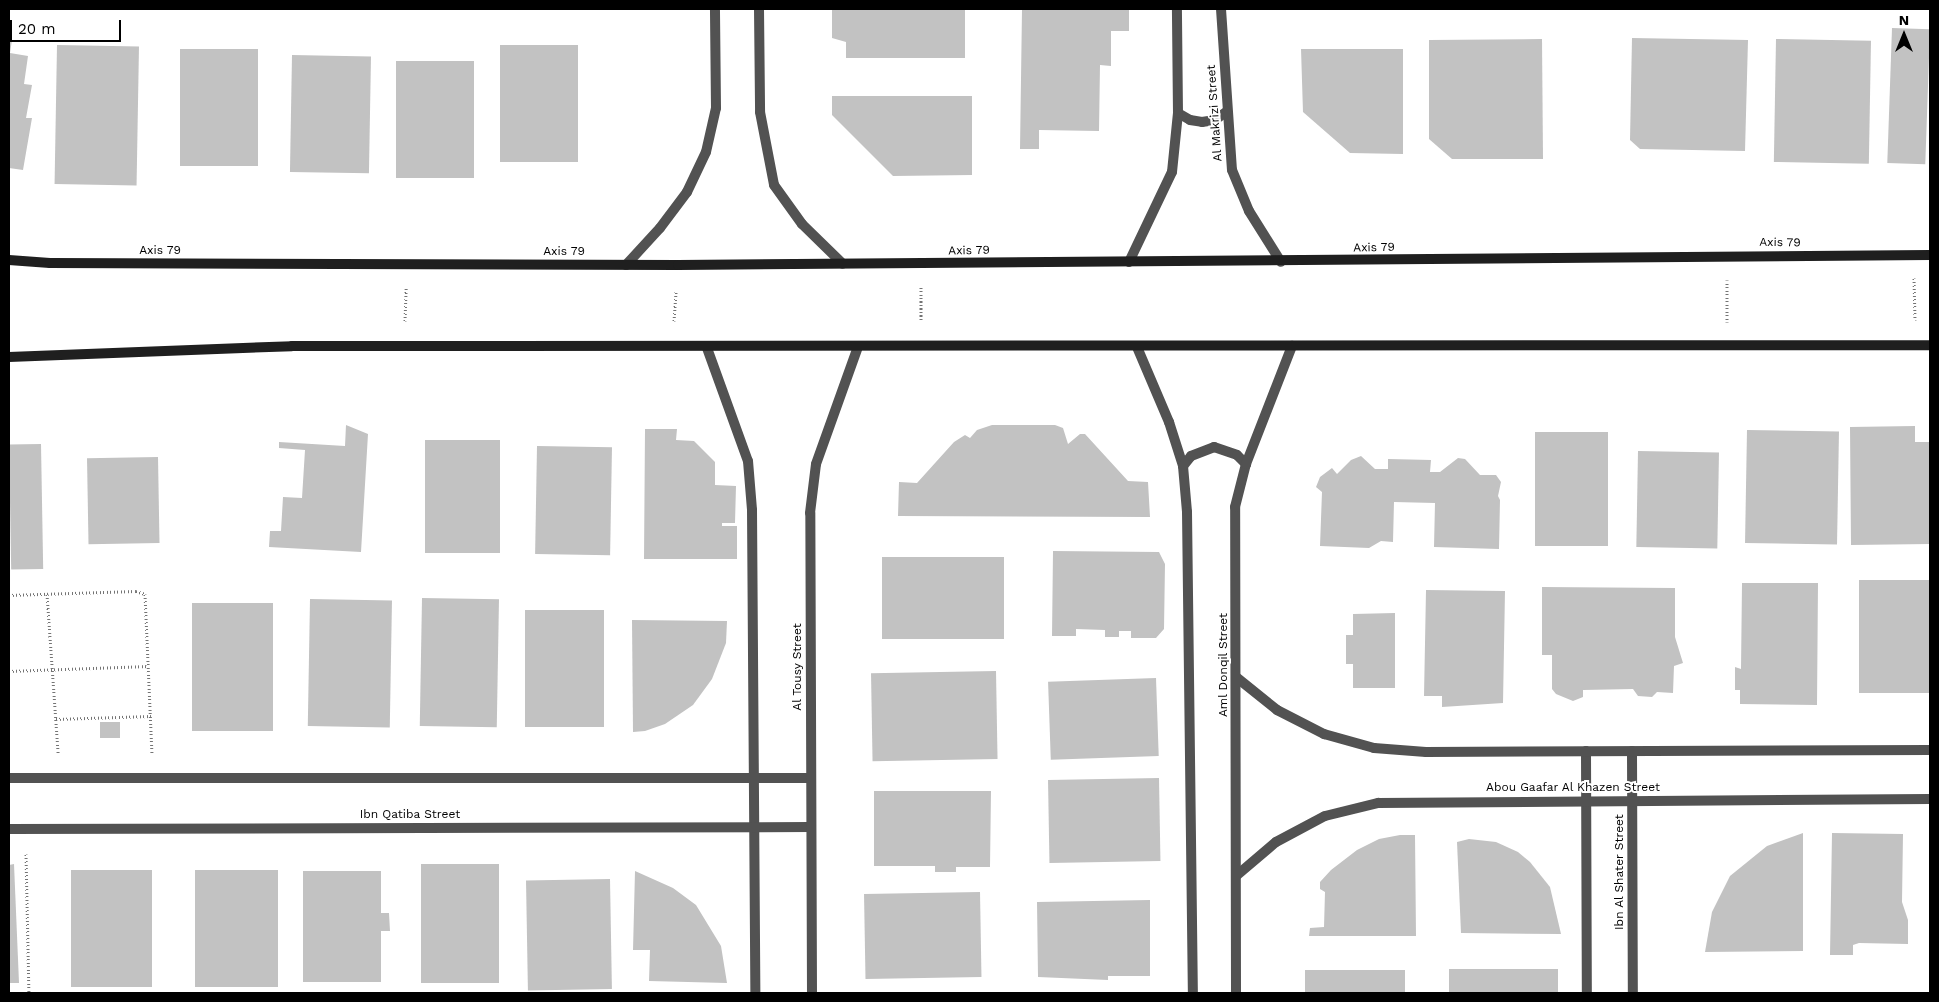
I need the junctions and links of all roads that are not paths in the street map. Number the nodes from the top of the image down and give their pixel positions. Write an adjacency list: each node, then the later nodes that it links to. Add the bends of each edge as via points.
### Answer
1 (715, 9): 11 (street, via 716,108 706,152 687,192 660,228)
2 (759, 9): 12 (street, via 760,112 774,185 802,224)
3 (1177, 9): 6 (street)
4 (1222, 9): 5 (street, Al Makrizi Street)
5 (1226, 112): 6 (street, via 1215,120 1202,122); 10 (street, Al Makrizi Street, via 1232,170 1249,211)
6 (1178, 114): 9 (street, via 1172,172)
7 (1930, 255): 10 (main road, Axis 79)
8 (9, 260): 11 (main road, Axis 79, via 60,263)
9 (1129, 262): 10 (main road, Axis 79); 12 (main road, Axis 79)
10 (1281, 262)
11 (626, 264): 12 (main road, Axis 79)
12 (843, 264)
13 (1930, 345): 14 (main road)
14 (1292, 346): 15 (main road); 19 (street, Aml Donqil Street)
15 (1137, 347): 17 (main road); 20 (street, via 1169,422)
16 (707, 348): 17 (main road); 18 (main road, via 292,346); 26 (street, via 748,461 752,510)
17 (858, 348): 27 (street, Al Tousy Street, via 816,464 813,484 810,513)
18 (9, 356)
19 (1246, 464): 20 (street, via 1232,452 1214,447 1191,456); 21 (street, Aml Donqil Street, via 1235,507)
20 (1183, 466): 37 (street, via 1187,512)
21 (1236, 677): 23 (street, via 1277,710 1324,734 1374,748 1426,752); 34 (street, Aml Donqil Street)
22 (1930, 750): 24 (street)
23 (1586, 751): 24 (street); 30 (street)
24 (1632, 751): 29 (street, Ibn Al Shater Street)
25 (9, 778): 26 (street)
26 (754, 778): 27 (street); 31 (street)
27 (811, 778): 32 (street, Al Tousy Street)
28 (1930, 799): 29 (street, Abou Gaafar Al Khazen Street)
29 (1632, 800): 30 (street, Abou Gaafar Al Khazen Street); 40 (street, Ibn Al Shater Street)
30 (1586, 801): 34 (street, Abou Gaafar Al Khazen Street, via 1378,802 1325,816 1276,842); 39 (street)
31 (754, 827): 32 (street, Ibn Qatiba Street); 33 (street, Ibn Qatiba Street); 35 (street)
32 (811, 827): 36 (street, Al Tousy Street)
33 (9, 829)
34 (1236, 876): 38 (street, Aml Donqil Street)
35 (755, 993)
36 (812, 993)
37 (1193, 993)
38 (1236, 993)
39 (1587, 993)
40 (1634, 993)

